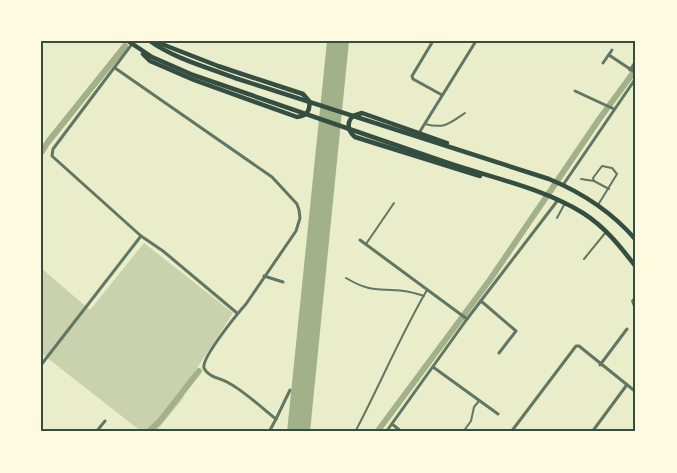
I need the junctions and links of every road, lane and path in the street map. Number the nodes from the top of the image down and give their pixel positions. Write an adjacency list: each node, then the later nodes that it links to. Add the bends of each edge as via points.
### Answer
1 (150, 41): 20 (main road, via 235,78)
2 (154, 41): 5 (main road, via 304,94 310,101 309,110 297,117 227,92 150,61)
3 (433, 41): 15 (street, via 412,76)
4 (476, 41): 15 (street)
5 (130, 43): 10 (street); 25 (main road, via 152,57 193,75)
6 (612, 50): 7 (street)
7 (609, 55): 9 (street); 11 (street)
8 (636, 61): 11 (street)
9 (603, 63)
10 (115, 68): 32 (street, via 53,149 52,156); 38 (street, via 272,177 296,204 300,218 296,231)
11 (630, 70): 12 (street)
12 (636, 73)
13 (636, 78): 16 (street)
14 (575, 91): 16 (street)
15 (442, 95): 18 (street)
16 (614, 109): 23 (street)
17 (465, 113): 18 (lane, via 443,127)
18 (425, 124): 19 (street)
19 (419, 133): 20 (main road); 25 (main road, via 362,113 353,116 348,126 355,137)
20 (549, 179): 23 (main road)
21 (581, 179): 22 (lane)
22 (594, 181): 24 (lane); 24 (lane, via 602,166 612,168 617,174)
23 (563, 185): 29 (main road)
24 (609, 189): 29 (lane)
25 (544, 194): 26 (main road)
26 (558, 200): 28 (main road); 44 (street)
27 (394, 203): 35 (lane)
28 (566, 203): 30 (lane); 31 (main road)
29 (598, 205): 34 (main road)
30 (557, 218)
31 (606, 231): 36 (lane); 37 (main road)
32 (141, 236): 46 (street); 50 (street)
33 (360, 240): 35 (street)
34 (636, 240)
35 (366, 244): 41 (street)
36 (584, 259)
37 (636, 267)
38 (264, 276): 40 (street); 46 (street)
39 (346, 278): 42 (lane, via 375,290 405,291)
40 (283, 282)
41 (427, 290): 42 (lane); 47 (street)
42 (424, 296): 63 (lane)
43 (636, 296): 45 (lane, via 632,301)
44 (481, 301): 47 (street); 49 (street, via 516,331)
45 (635, 309)
46 (237, 313): 58 (street, via 207,357 205,370 227,382)
47 (467, 319): 52 (street)
48 (627, 329): 51 (street)
49 (499, 353)
50 (41, 364)
51 (600, 365): 53 (street); 67 (street, via 576,346)
52 (434, 366): 56 (street); 60 (street)
53 (626, 386): 55 (street); 68 (street)
54 (290, 390): 58 (street)
55 (636, 392)
56 (480, 400): 57 (street); 66 (lane)
57 (498, 414)
58 (276, 419): 62 (street)
59 (105, 421): 61 (street)
60 (392, 424): 64 (street); 65 (street)
61 (96, 432)
62 (269, 432)
63 (355, 432)
64 (386, 432)
65 (402, 432)
66 (464, 432)
67 (511, 432)
68 (592, 432)

